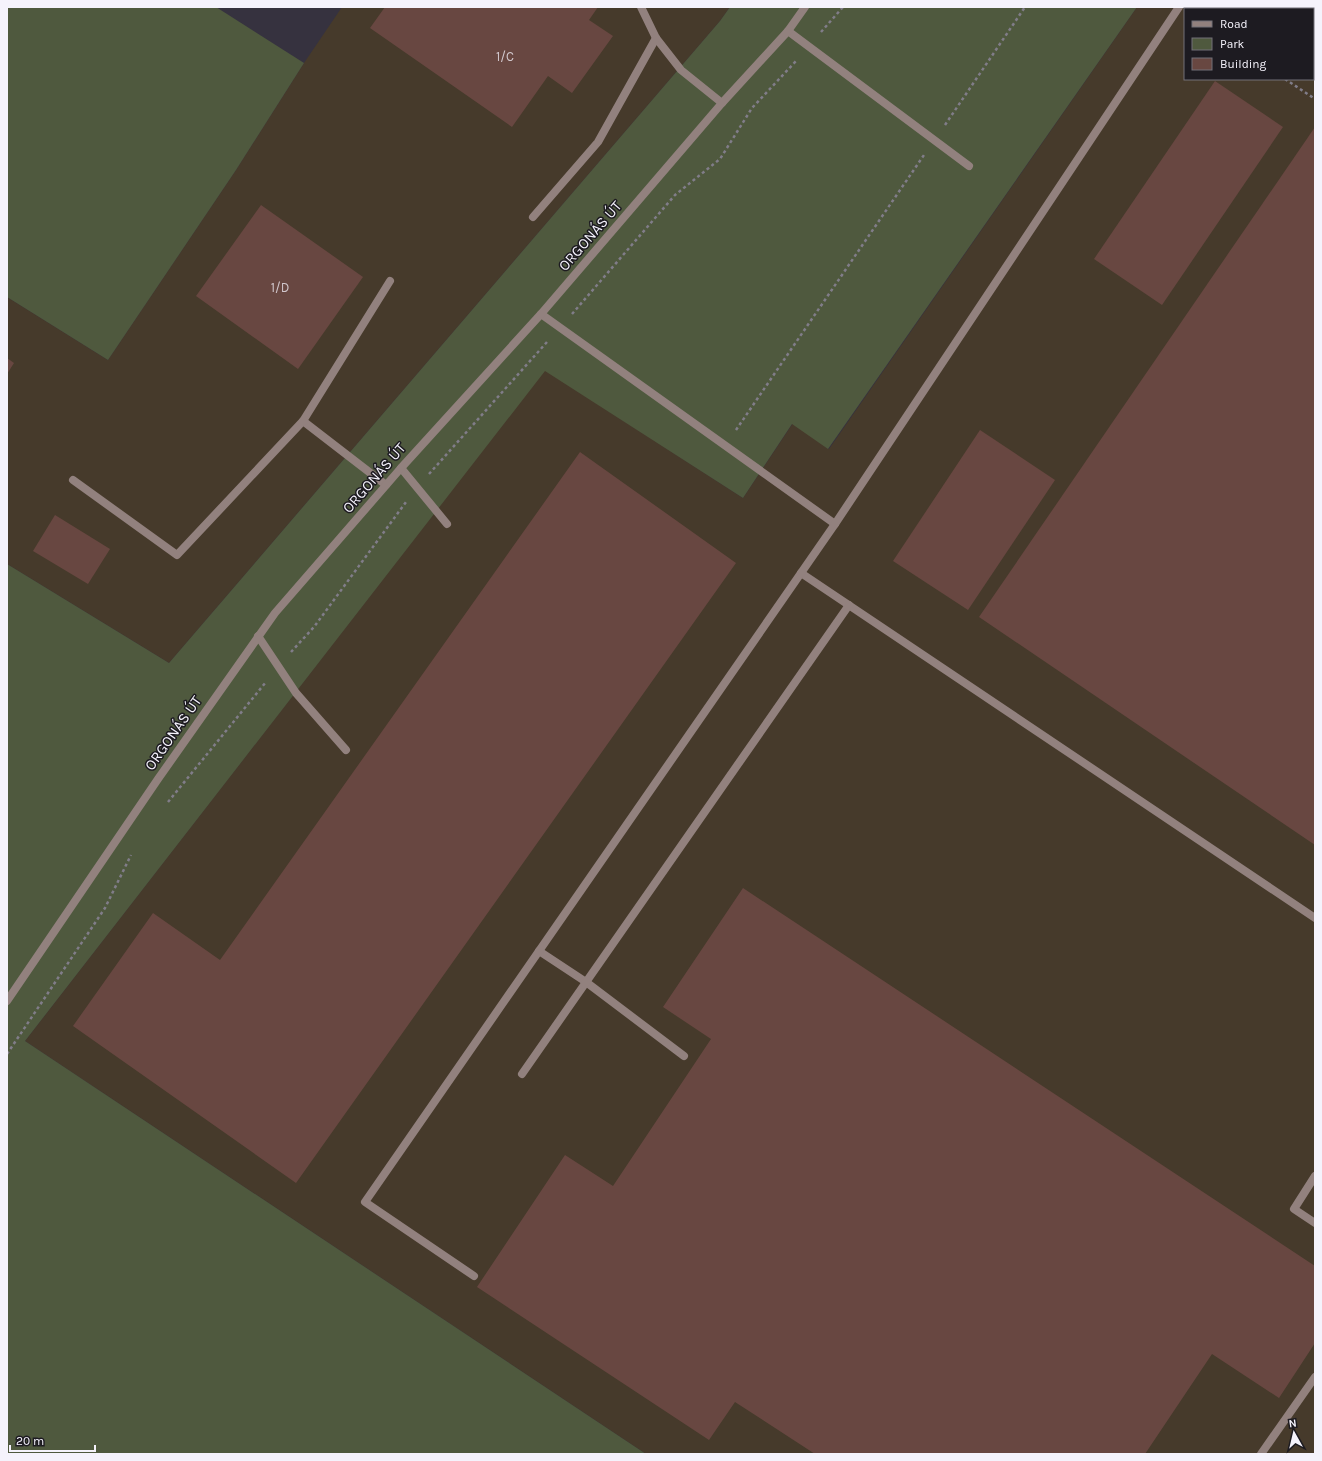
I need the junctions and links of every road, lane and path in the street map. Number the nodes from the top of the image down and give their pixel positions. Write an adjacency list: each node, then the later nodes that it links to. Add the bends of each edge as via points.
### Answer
1 (641, 7): 7 (street)
2 (806, 7): 6 (street, ORGONÁS ÚT)
3 (843, 7): 8 (path)
4 (1024, 7): 12 (path)
5 (1179, 7): 25 (street)
6 (788, 31): 8 (street); 11 (street, ORGONÁS ÚT)
7 (656, 38): 11 (street, via 681,70); 14 (street, via 598,142)
8 (809, 46): 12 (street); 17 (path, via 752,108 720,159 675,195)
9 (1287, 80): 10 (path)
10 (1315, 98)
11 (722, 103): 16 (street, ORGONÁS ÚT)
12 (934, 140): 13 (street); 19 (path)
13 (969, 166)
14 (533, 217)
15 (390, 281): 18 (street)
16 (541, 314): 17 (street); 20 (street, ORGONÁS ÚT)
17 (560, 327): 19 (street); 23 (path)
18 (303, 421): 21 (street, via 177,555); 22 (street)
19 (725, 445): 25 (street)
20 (401, 468): 22 (street, ORGONÁS ÚT); 23 (street)
21 (73, 480)
22 (386, 485): 28 (street, ORGONÁS ÚT)
23 (418, 487): 24 (street); 29 (path, via 314,627)
24 (447, 524)
25 (835, 524): 26 (street)
26 (801, 573): 27 (street); 34 (street)
27 (849, 605): 33 (street); 35 (street)
28 (258, 636): 29 (street); 36 (street, ORGONÁS ÚT)
29 (278, 667): 30 (street, via 296,693); 31 (path)
30 (346, 750)
31 (168, 802)
32 (132, 853): 37 (path, via 105,908)
33 (1315, 918)
34 (539, 951): 35 (street); 42 (street, via 365,1202)
35 (586, 982): 38 (street); 39 (street)
36 (7, 1001)
37 (7, 1054)
38 (684, 1056)
39 (522, 1074)
40 (1315, 1176): 41 (street, via 1294,1209)
41 (1315, 1222)
42 (474, 1276)
43 (1315, 1377): 44 (street)
44 (1261, 1454)

